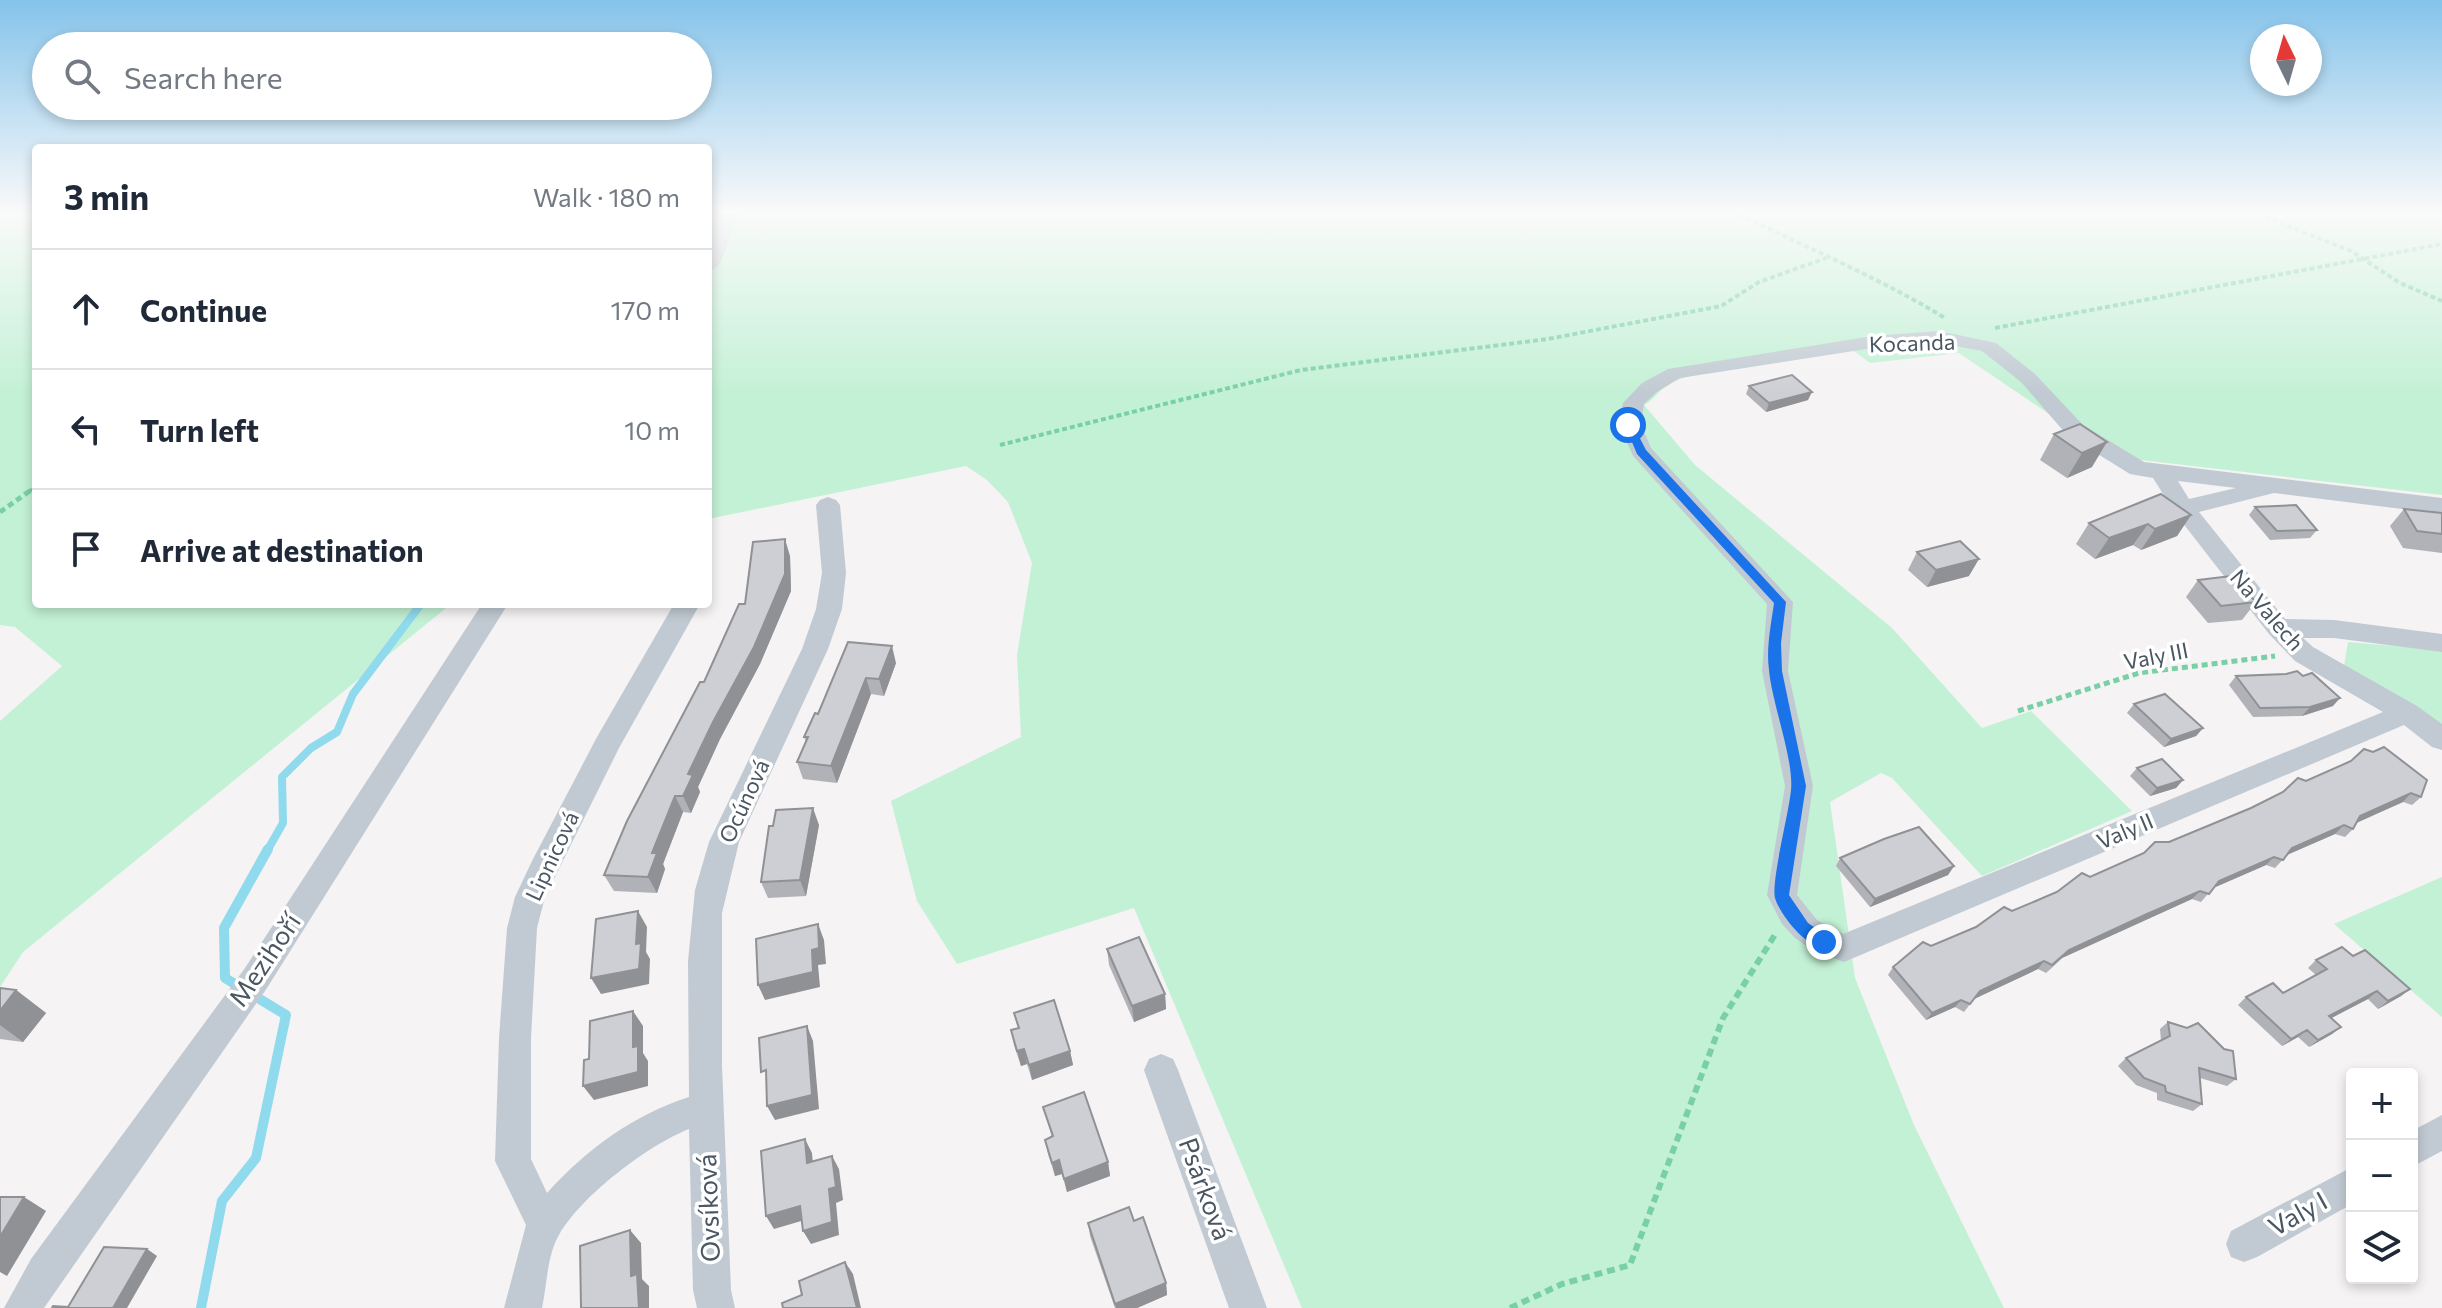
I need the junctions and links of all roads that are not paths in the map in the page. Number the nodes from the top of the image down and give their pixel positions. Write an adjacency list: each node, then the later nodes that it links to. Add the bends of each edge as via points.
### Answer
1 (2162, 474): 2 (street, Kocanda); 5 (street, Na Valech); 12 (street, Kocanda, via 2128,465 2087,438 2014,365 1972,337 1873,342 1686,371 1658,381 1638,397 1628,425 1641,451 1780,602 1775,671 1799,786 1782,895 1802,928)
2 (2280, 485): 4 (street, Kocanda); 5 (street, Kocanda)
3 (828, 505): 14 (street, Ocúnová, via 834,573 829,609 711,874 705,910)
4 (2442, 506)
5 (2183, 508): 8 (street, Na Valech)
6 (492, 608): 20 (street, Mezihoří, via 246,991)
7 (685, 608): 18 (street, Lipnicová, via 550,856 522,928 513,1161)
8 (2278, 628): 9 (street, via 2377,633); 10 (street, Na Valech, via 2304,654)
9 (2442, 643)
10 (2407, 713): 11 (street, Na Valech); 12 (street, Valy II)
11 (2442, 739)
12 (1844, 948)
13 (1161, 1070): 23 (street, Psárková)
14 (706, 1108): 18 (street, via 662,1123 613,1154); 22 (street, Ovsíková)
15 (2442, 1132): 16 (street)
16 (2418, 1146)
17 (2346, 1188): 19 (street, Valy I)
18 (544, 1224): 21 (street)
19 (2244, 1244)
20 (23, 1308)
21 (523, 1308)
22 (716, 1308)
23 (1248, 1308)

